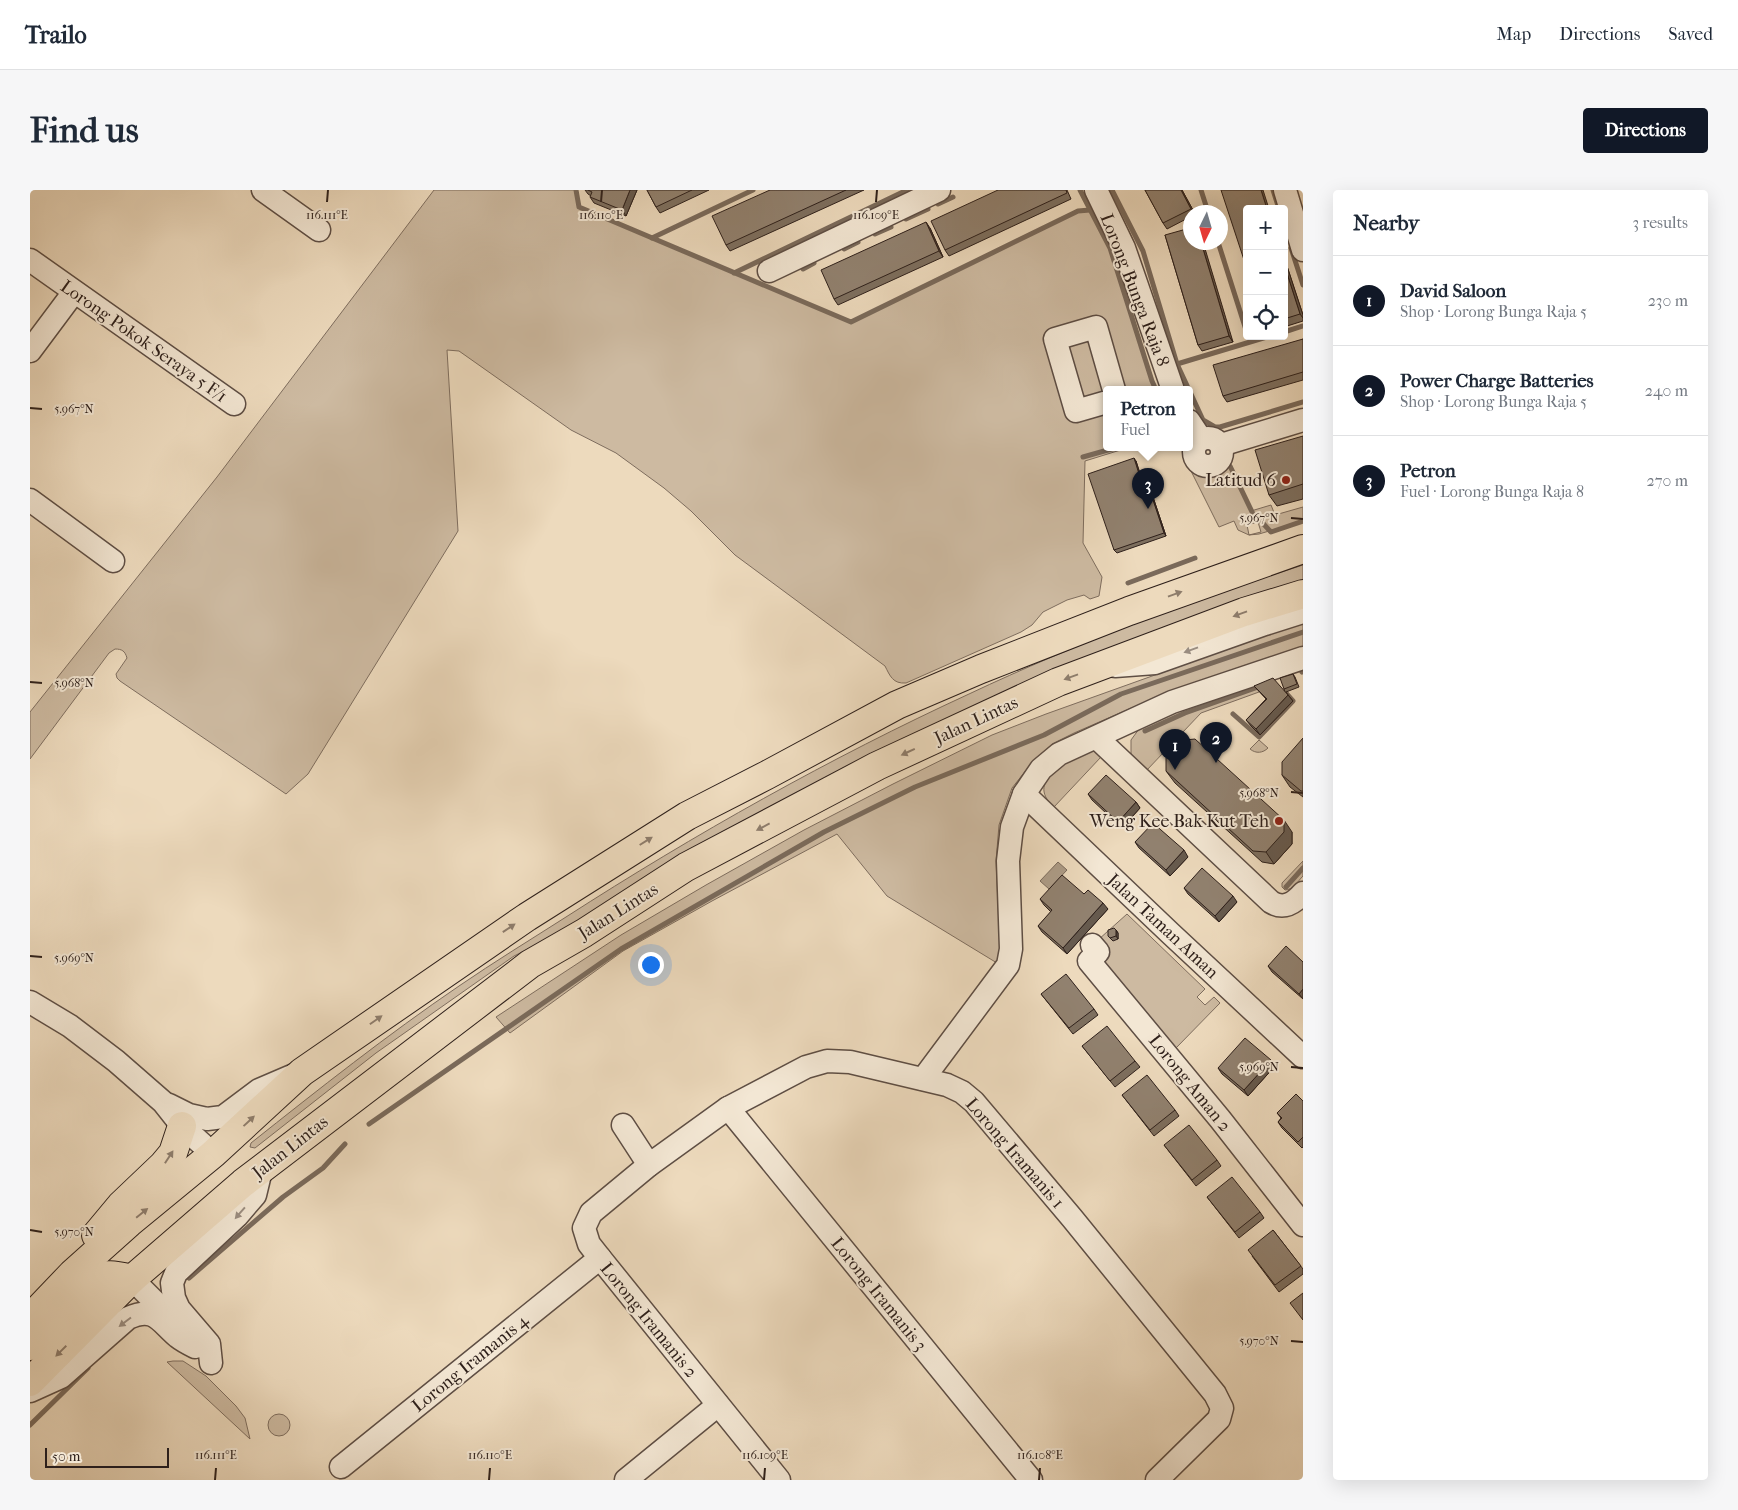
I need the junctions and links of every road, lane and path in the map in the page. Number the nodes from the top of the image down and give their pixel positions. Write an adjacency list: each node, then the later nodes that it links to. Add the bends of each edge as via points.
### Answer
1 (263, 190): 5 (street)
2 (939, 190): 8 (street)
3 (1096, 190): 12 (street, Lorong Bunga Raja 8, via 1124,248)
4 (1285, 190): 6 (street)
5 (319, 230)
6 (1303, 250)
7 (30, 260): 9 (street, Lorong Pokok Seraya 5 F/1)
8 (769, 271)
9 (74, 292): 10 (street); 14 (street, Lorong Pokok Seraya 5 F/1)
10 (30, 351)
11 (1113, 386): 13 (street, via 1096,327 1055,339 1076,411)
12 (1172, 386)
13 (1103, 403)
14 (234, 404)
15 (1303, 420): 16 (street)
16 (1204, 435)
17 (30, 500): 19 (street)
18 (1303, 549): 31 (highway, one-way to 18, via 526,917 687,816 897,705 1129,611)
19 (113, 561)
20 (1303, 594): 23 (highway, Jalan Lintas, one-way to 23, via 1244,612)
21 (1303, 612): 23 (street, one-way to 23, via 1155,663)
22 (1303, 658): 24 (street, via 1172,702)
23 (1097, 668): 28 (highway, Jalan Lintas, one-way to 28, via 1058,682 877,766 686,868)
24 (1097, 738): 25 (street, via 1059,754 1040,769); 26 (street, via 1271,902 1287,906)
25 (1024, 794): 30 (street, Jalan Taman Aman); 32 (street, via 1012,827 1008,861 1011,949 1008,965)
26 (1303, 893)
27 (1092, 945): 40 (street, Lorong Aman 2, via 1098,952 1089,961)
28 (530, 964): 37 (highway, via 506,969 438,1014 240,1167 229,1168); 39 (highway, Jalan Lintas)
29 (30, 1002): 33 (street, via 70,1026)
30 (1303, 1057)
31 (302, 1072): 33 (street, via 259,1090 223,1116 207,1119 189,1116); 37 (highway, one-way to 31)
32 (923, 1079): 34 (street, Lorong Iramanis 1, via 850,1062 827,1060 806,1067); 54 (street, Lorong Iramanis 1, via 947,1085 974,1102 1215,1394 1222,1408 1219,1419)
33 (163, 1102): 36 (street)
34 (728, 1108): 38 (street, Lorong Iramanis 1); 53 (street, Lorong Iramanis 3)
35 (623, 1125): 38 (street)
36 (182, 1126): 37 (street); 42 (highway, one-way to 36, via 86,1249 121,1205 154,1176 173,1153)
37 (213, 1154): 42 (highway, one-way to 37)
38 (649, 1165): 41 (street, Lorong Iramanis 2, via 591,1213 584,1228 588,1244)
39 (261, 1170): 43 (highway, Jalan Lintas); 46 (street, one-way to 46, via 254,1195 237,1216 176,1272 172,1283 179,1309 209,1344)
40 (1303, 1225)
41 (600, 1258): 49 (street, Lorong Iramanis 2); 50 (street, Lorong Iramanis 4)
42 (72, 1274): 44 (highway)
43 (132, 1279): 45 (highway, via 102,1276 90,1284); 47 (highway, Jalan Lintas, one-way to 47); 48 (street, one-way to 48, via 182,1328 195,1347 180,1339 158,1318 141,1313 128,1318 61,1377)
44 (30, 1318)
45 (30, 1346)
46 (211, 1363)
47 (30, 1382)
48 (30, 1391)
49 (718, 1405): 51 (street); 52 (street, Lorong Iramanis 2)
50 (341, 1467)
51 (626, 1480)
52 (779, 1480)
53 (1031, 1480)
54 (1157, 1480)

